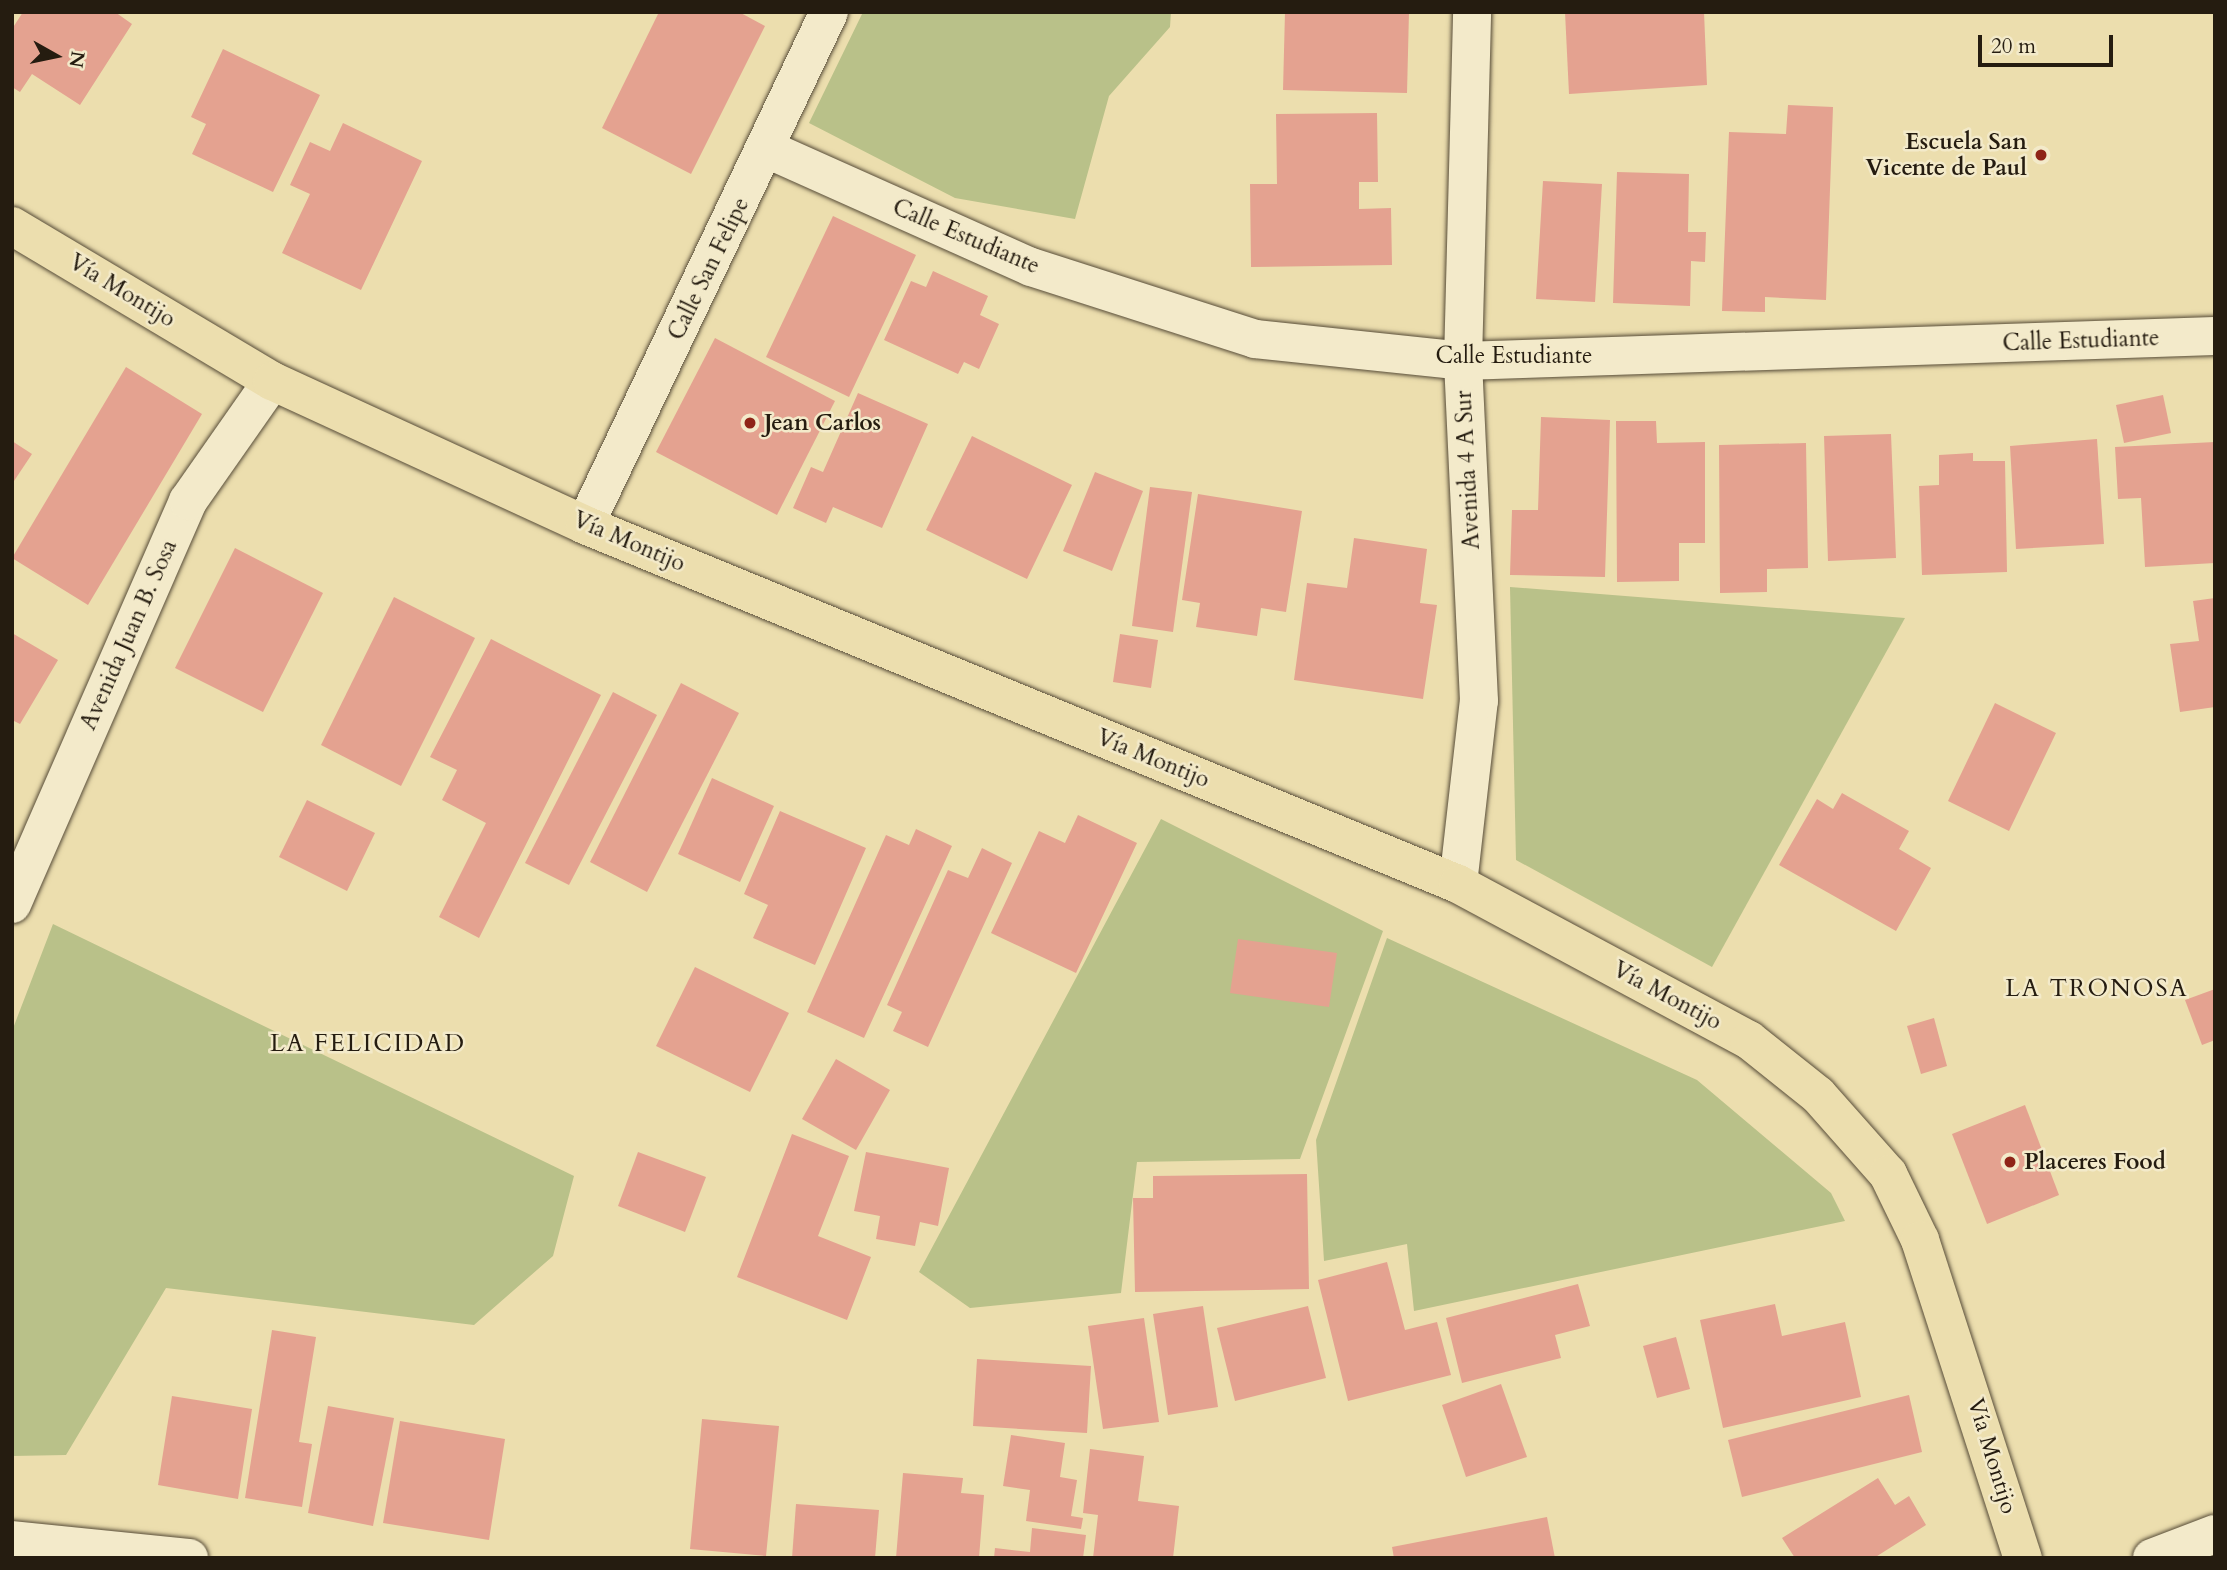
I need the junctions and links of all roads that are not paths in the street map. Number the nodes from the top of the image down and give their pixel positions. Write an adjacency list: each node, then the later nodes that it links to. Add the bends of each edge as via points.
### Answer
1 (829, 12): 3 (street, Calle San Felipe)
2 (1472, 12): 6 (street, Avenida 4 A Sur)
3 (767, 149): 6 (street, Calle Estudiante, via 1031,267 1255,339); 8 (street, Calle San Felipe)
4 (12, 226): 7 (main road, Vía Montijo)
5 (2215, 336): 6 (street, Calle Estudiante)
6 (1463, 360): 9 (street, Avenida 4 A Sur, via 1479,701)
7 (272, 381): 8 (main road, Vía Montijo); 10 (street, Avenida Juan B. Sosa, via 188,502)
8 (585, 525): 9 (main road, Vía Montijo)
9 (1458, 884): 14 (main road, Vía Montijo, via 1749,1040 1818,1095 1888,1174 1920,1240)
10 (12, 904)
11 (2215, 1534): 15 (street)
12 (12, 1540): 13 (street)
13 (189, 1558)
14 (2023, 1558)
15 (2152, 1558)

